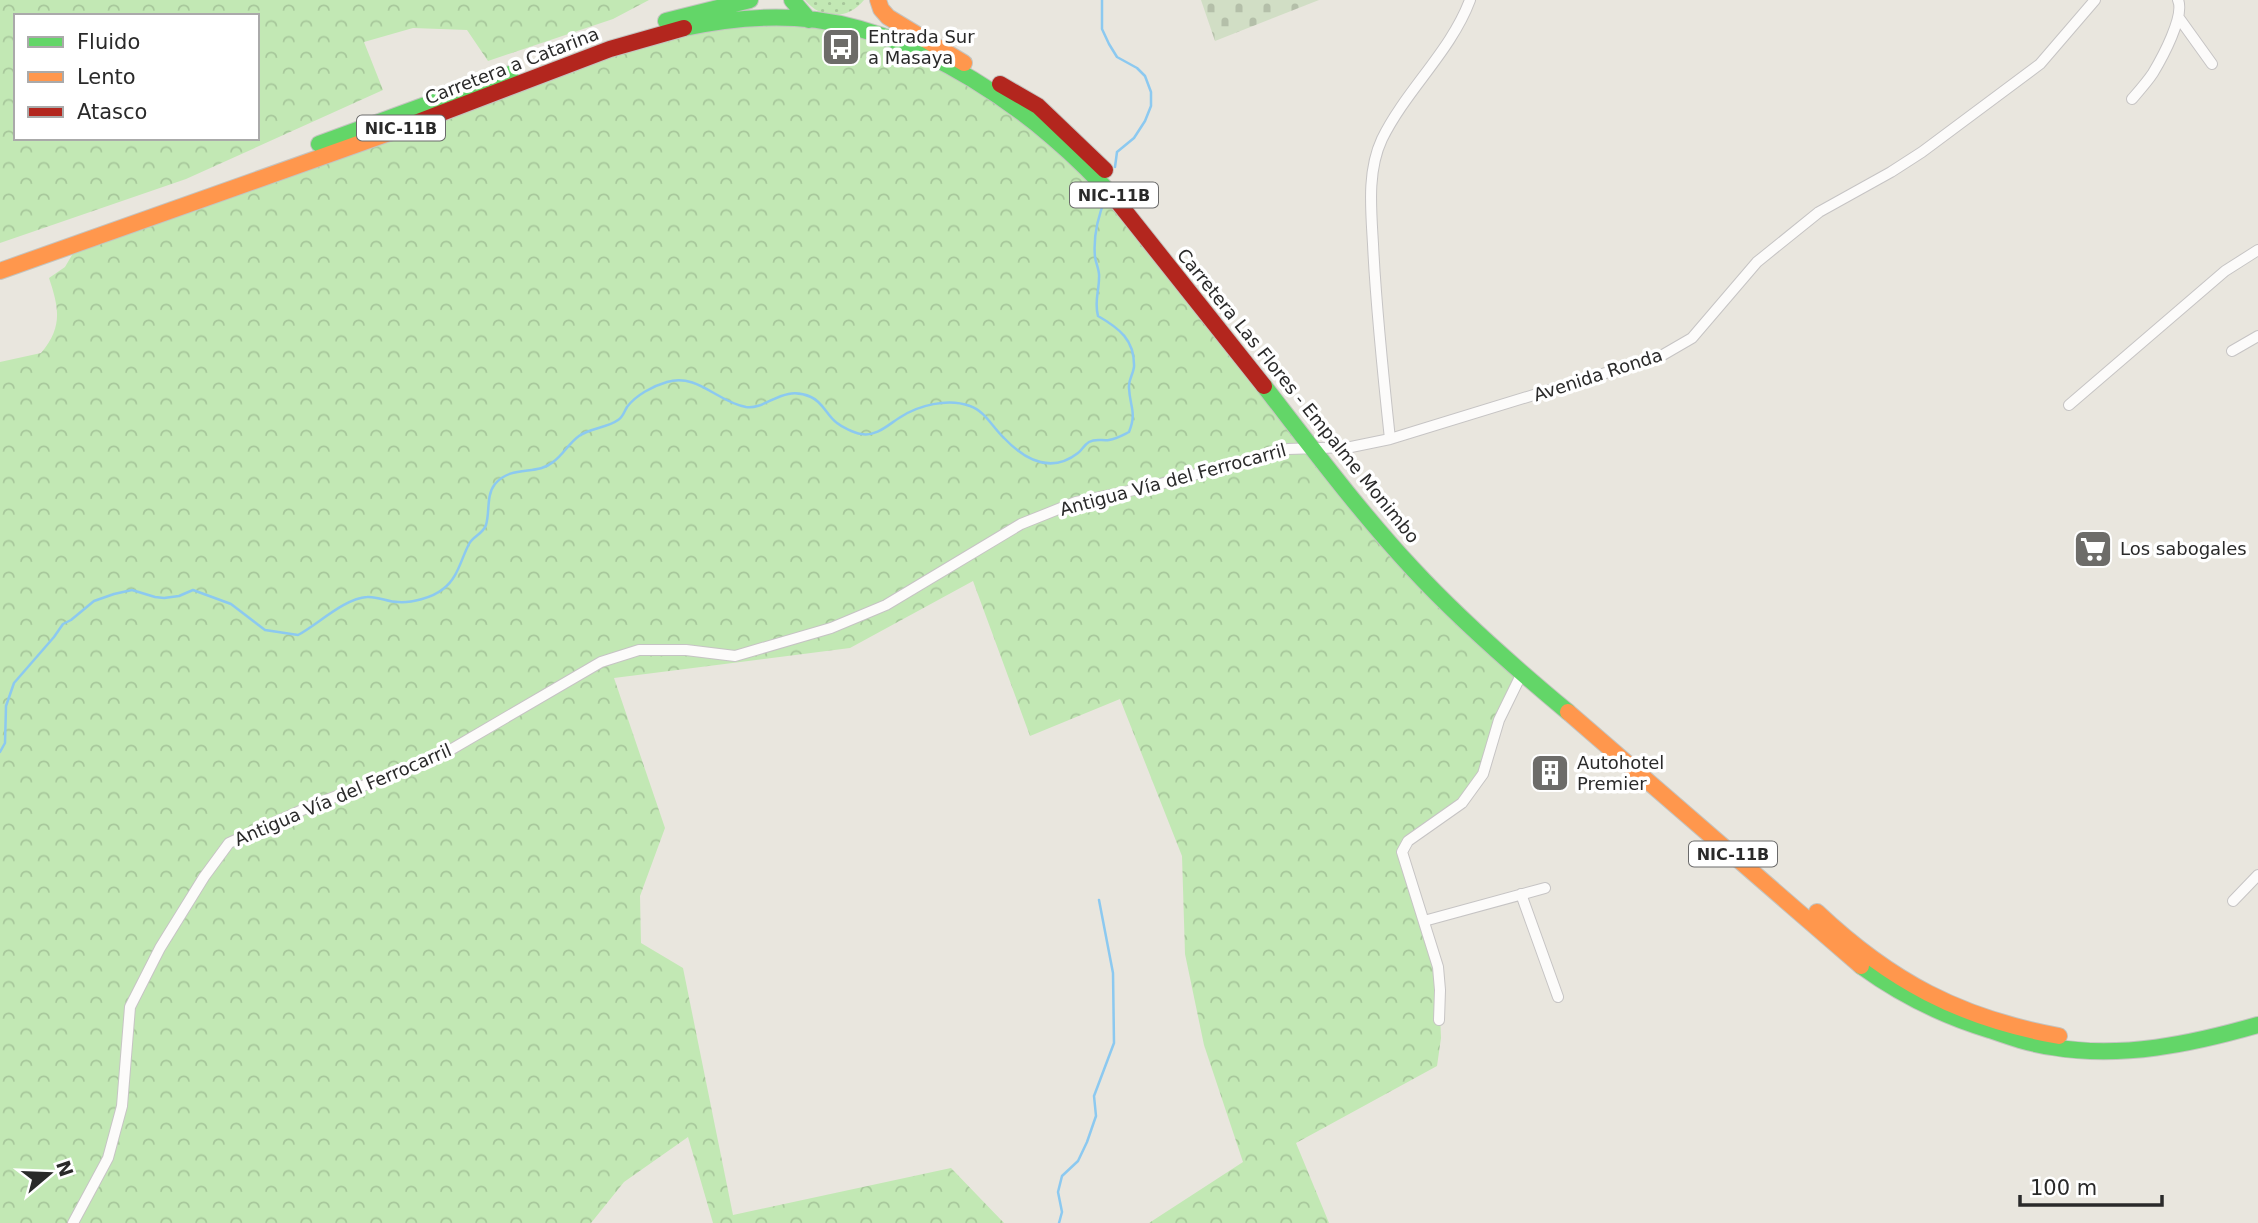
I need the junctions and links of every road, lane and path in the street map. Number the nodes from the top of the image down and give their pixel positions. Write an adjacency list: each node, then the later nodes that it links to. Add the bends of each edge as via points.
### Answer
1 (750, 0): 7 (highway, Carretera a Catarina / NIC-11B)
2 (792, 0): 9 (highway)
3 (877, 0): 10 (highway, NIC-11B, via 866,18); 20 (highway, Carretera Las Flores - Empalme Monimbo / NIC-11B, via 888,17 1038,106 1088,152)
4 (1470, 0): 19 (street, via 1402,105 1374,163 1375,300)
5 (2095, 0): 19 (street, Avenida Ronda, via 2040,64 1922,152 1819,212 1756,262 1692,338 1661,356)
6 (2178, 0): 8 (street)
7 (709, 5): 14 (highway, Carretera a Catarina / NIC-11B)
8 (2179, 18): 11 (street); 12 (street, via 2153,72)
9 (809, 20): 10 (highway, NIC-11B); 15 (highway, Carretera a Catarina / NIC-11B, via 727,21 604,51)
10 (845, 26): 20 (highway, Carretera Las Flores - Empalme Monimbo / NIC-11B, via 896,41 943,64 1009,103 1054,137 1109,189)
11 (2212, 64)
12 (2132, 99)
13 (2258, 250): 18 (street, via 2225,271)
14 (0, 262)
15 (0, 271)
16 (2258, 336): 17 (street)
17 (2232, 351)
18 (2069, 405)
19 (1390, 439): 20 (street, Avenida Ronda)
20 (1320, 448): 21 (highway, Carretera Las Flores - Empalme Monimbo / NIC-11B, via 1349,495 1403,559); 28 (highway, Carretera Las Flores - Empalme Monimbo / NIC-11B, via 1454,599 1831,925 1909,983 1989,1018 2091,1040 2178,1034); 31 (street, Antigua Vía del Ferrocarril, via 1288,449 1076,502 1021,524 886,605 831,628 735,656 639,650 601,662 440,756 229,843 160,948 130,1007 122,1106 108,1158)
21 (1522, 673): 26 (street, via 1499,720 1483,775 1462,803 1408,841 1402,852); 30 (highway, Carretera Las Flores - Empalme Monimbo / NIC-11B, via 1843,952 1922,1004 2028,1042 2085,1050 2158,1047)
22 (2258, 876): 25 (street)
23 (1545, 888): 24 (street)
24 (1521, 894): 26 (street); 27 (street)
25 (2233, 901)
26 (1424, 921): 29 (street, via 1438,967)
27 (1558, 997)
28 (2258, 1014)
29 (1439, 1020)
30 (2258, 1025)
31 (73, 1223)

